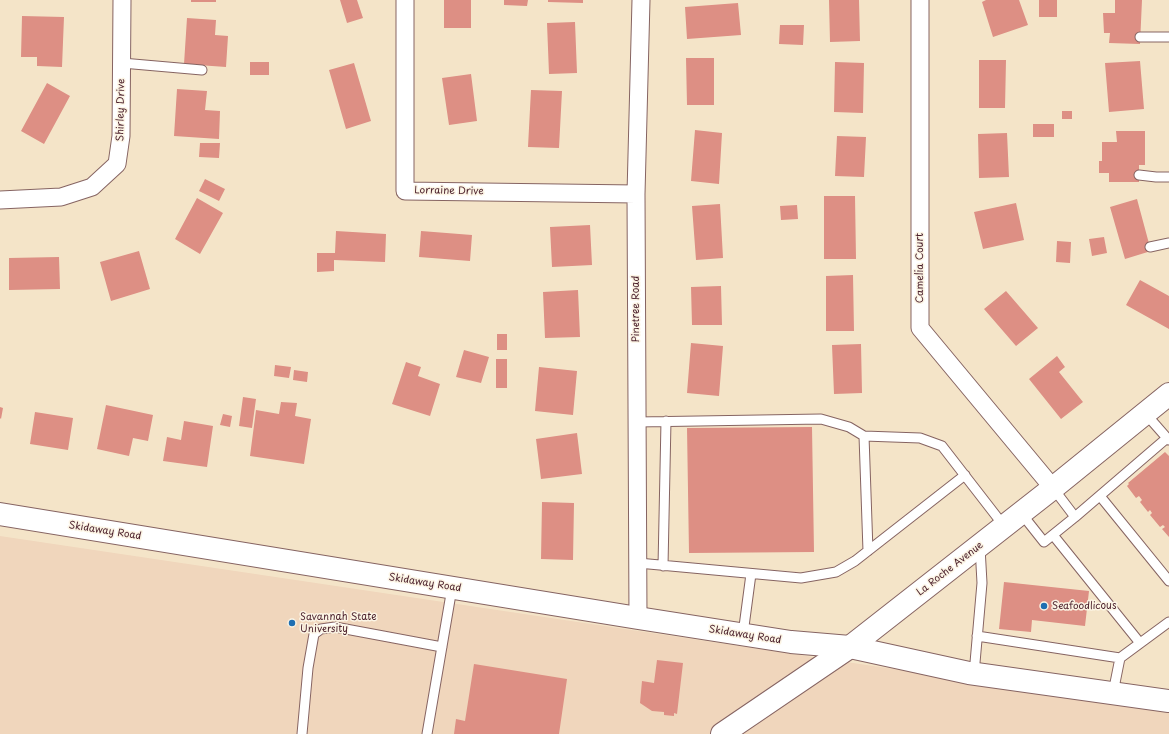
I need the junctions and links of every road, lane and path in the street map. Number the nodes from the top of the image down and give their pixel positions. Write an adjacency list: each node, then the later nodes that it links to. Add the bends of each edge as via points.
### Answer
1 (122, 0): 7 (street, Shirley Drive)
2 (405, 0): 11 (street, Lorraine Drive, via 405,191)
3 (641, 0): 11 (street, Pinetree Road)
4 (920, 0): 22 (street, Camelia Court, via 920,328)
5 (1140, 37): 6 (lane)
6 (1169, 37)
7 (122, 63): 8 (lane); 12 (street, Shirley Drive, via 121,136 117,164 92,188 61,197)
8 (202, 70)
9 (1139, 175): 10 (lane)
10 (1169, 176)
11 (636, 194): 17 (street, Pinetree Road)
12 (0, 200)
13 (1169, 243): 14 (lane)
14 (1150, 247)
15 (1169, 394): 16 (main road, La Roche Avenue)
16 (1146, 413): 20 (lane); 22 (main road, La Roche Avenue)
17 (637, 422): 18 (lane); 31 (street, Pinetree Road)
18 (666, 422): 19 (lane, via 821,420 849,427); 32 (lane)
19 (864, 436): 21 (lane, via 920,438 942,446); 30 (lane)
20 (1168, 439): 23 (lane)
21 (965, 475): 27 (lane); 30 (lane)
22 (1053, 488): 24 (main road, La Roche Avenue); 26 (lane)
23 (1100, 496): 26 (lane); 34 (lane)
24 (1021, 513): 27 (main road, La Roche Avenue); 28 (lane, via 1044,542)
25 (0, 514): 35 (main road, Skidaway Road)
26 (1075, 517): 28 (lane)
27 (1004, 526): 29 (main road, La Roche Avenue)
28 (1053, 535): 40 (lane)
29 (980, 546): 39 (lane, via 982,583); 42 (main road, La Roche Avenue)
30 (868, 551): 33 (lane, via 836,572 801,578)
31 (638, 563): 32 (lane); 36 (street, Pinetree Road)
32 (663, 566): 33 (lane)
33 (751, 574): 38 (lane)
34 (1169, 581)
35 (452, 588): 36 (main road, Skidaway Road); 41 (lane)
36 (638, 618): 38 (main road, Skidaway Road)
37 (1169, 622): 40 (lane)
38 (743, 634): 42 (main road, Skidaway Road, via 791,642)
39 (977, 636): 43 (lane); 44 (lane)
40 (1140, 643): 43 (lane)
41 (442, 647): 47 (lane, via 335,627 321,629 314,634); 48 (lane)
42 (850, 647): 44 (main road, Skidaway Road); 49 (main road, La Roche Avenue)
43 (1120, 658): 45 (lane)
44 (974, 674): 45 (main road, Skidaway Road)
45 (1113, 693): 46 (main road, Skidaway Road)
46 (1169, 701)
47 (302, 734)
48 (427, 734)
49 (722, 734)

